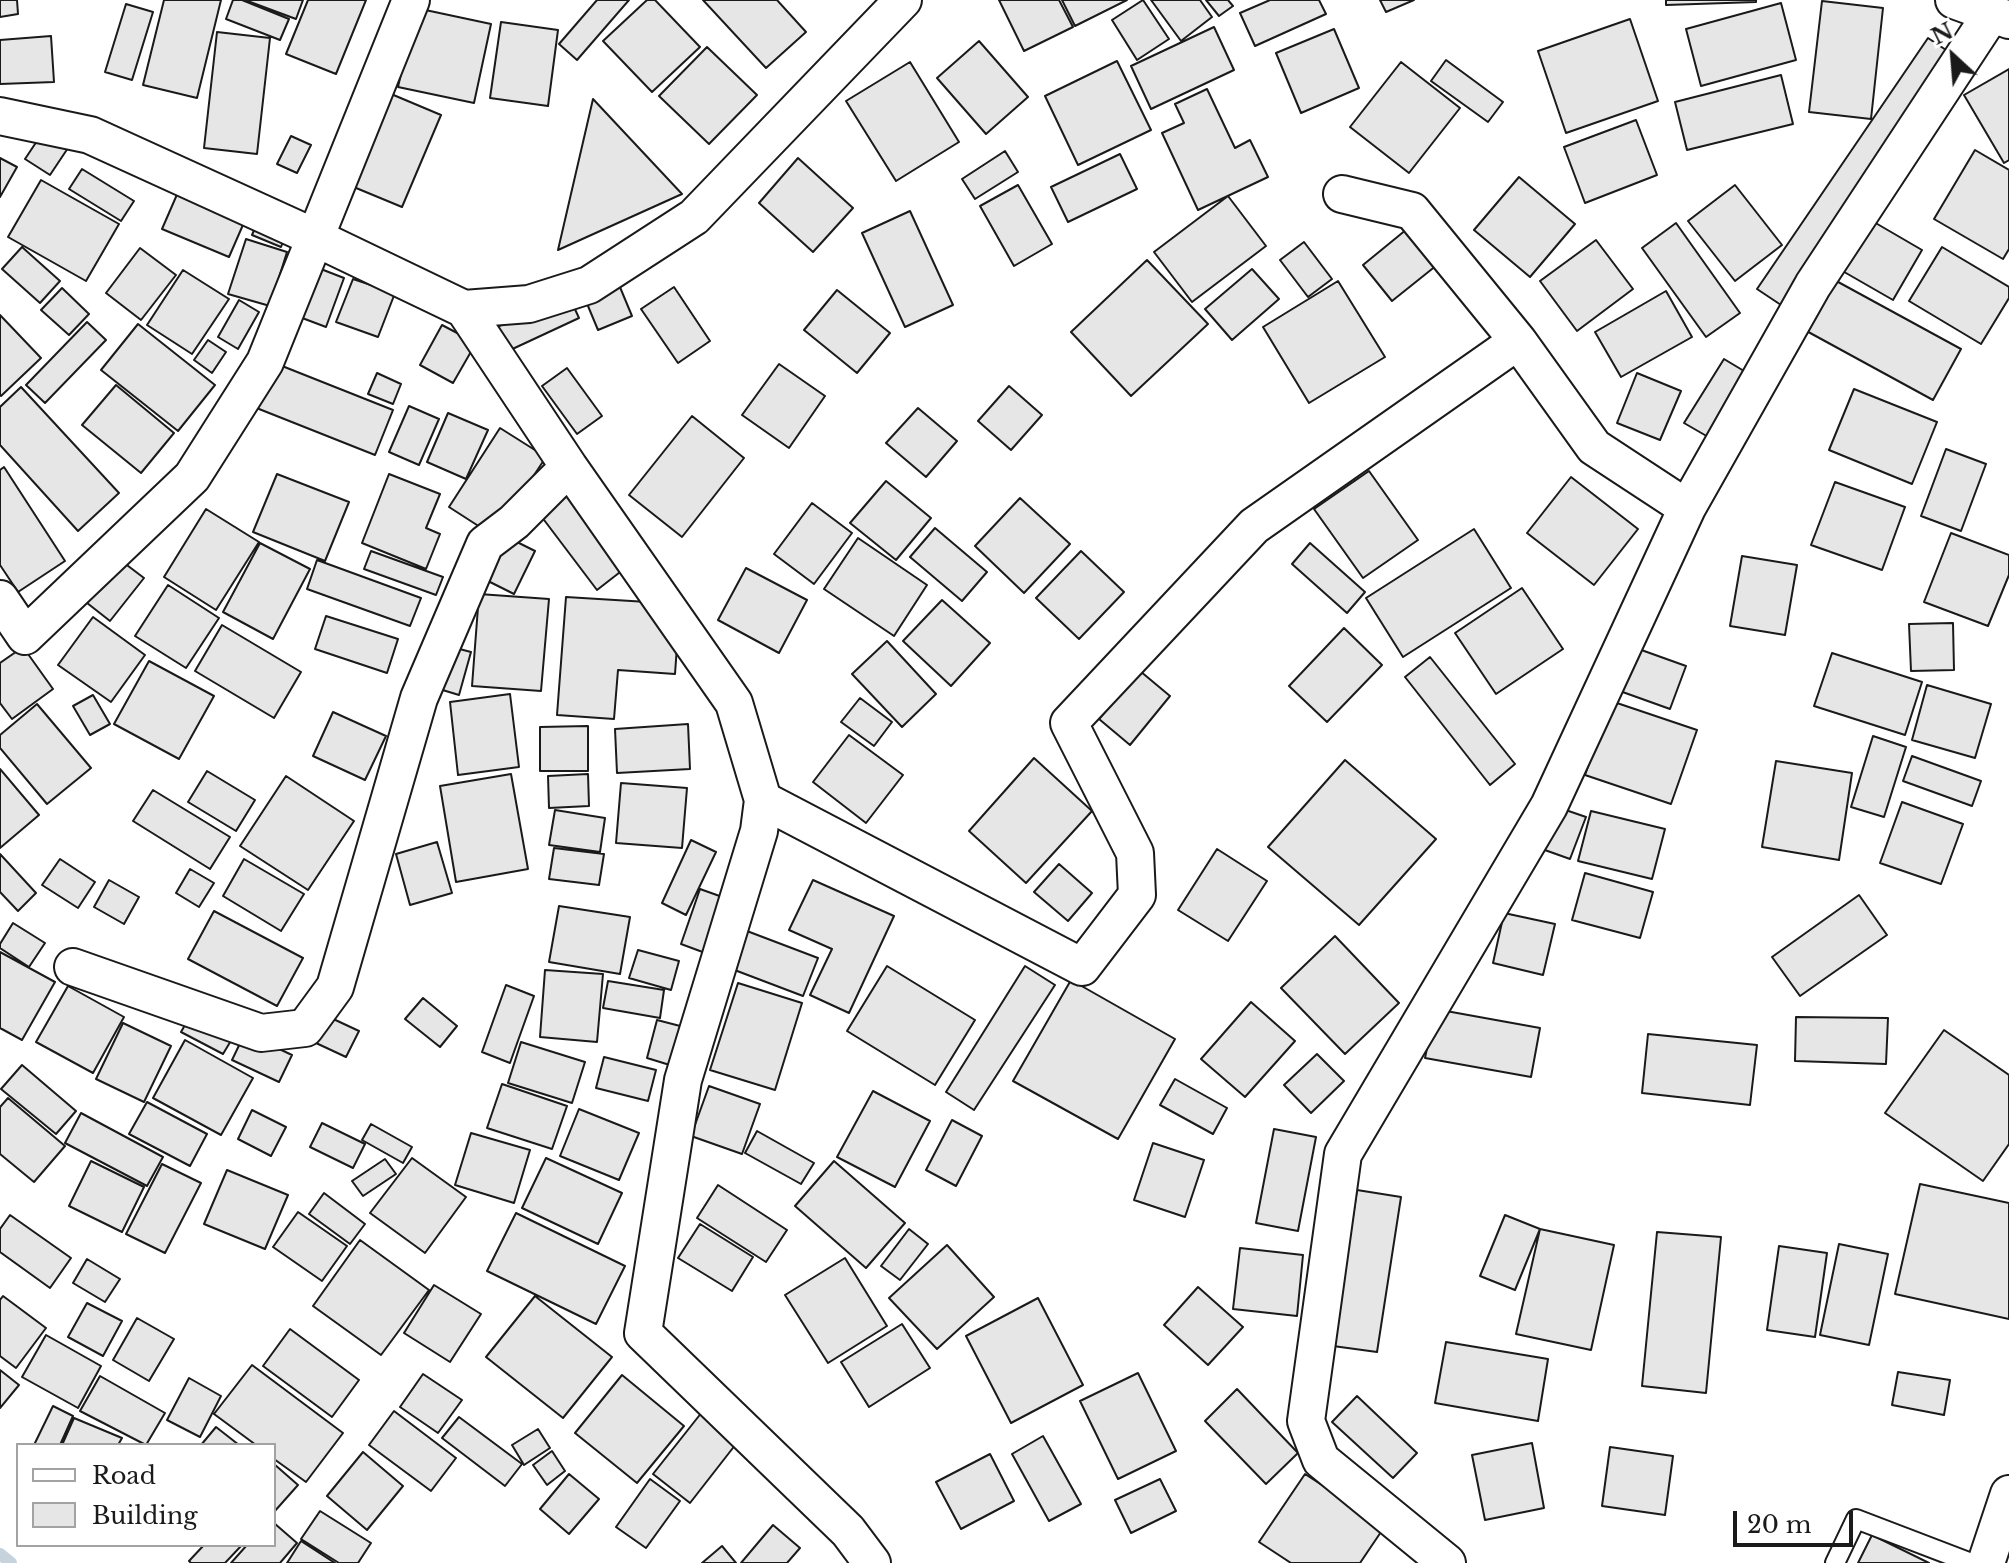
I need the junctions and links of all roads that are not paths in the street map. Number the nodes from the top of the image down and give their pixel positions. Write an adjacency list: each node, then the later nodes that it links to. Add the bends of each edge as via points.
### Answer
1 (411, 0): 7 (street)
2 (903, 0): 8 (street, via 694,217 589,285 529,304)
3 (1954, 0): 4 (street)
4 (2001, 16): 11 (street, via 1813,285)
5 (0, 116): 7 (street, via 90,135)
6 (1342, 194): 9 (street, via 1412,211)
7 (316, 238): 8 (street); 12 (street, via 265,362 192,477 25,636)
8 (464, 309): 10 (street)
9 (1518, 341): 11 (street, via 1594,447); 13 (street, via 1254,526 1069,723 1135,853 1137,895 1082,967)
10 (569, 467): 13 (street, via 734,703); 14 (street, via 485,544 419,698 335,987 305,1028 261,1033)
11 (1687, 508): 17 (street, via 1549,806 1343,1154 1306,1421 1321,1460)
12 (0, 599)
13 (763, 800): 16 (street, via 759,831 683,1080 643,1333 848,1531)
14 (73, 967)
15 (2009, 1494): 20 (street)
16 (872, 1563)
17 (1447, 1563)
18 (1835, 1563): 19 (lane, via 1856,1519)
19 (1971, 1563)
20 (1986, 1563)

